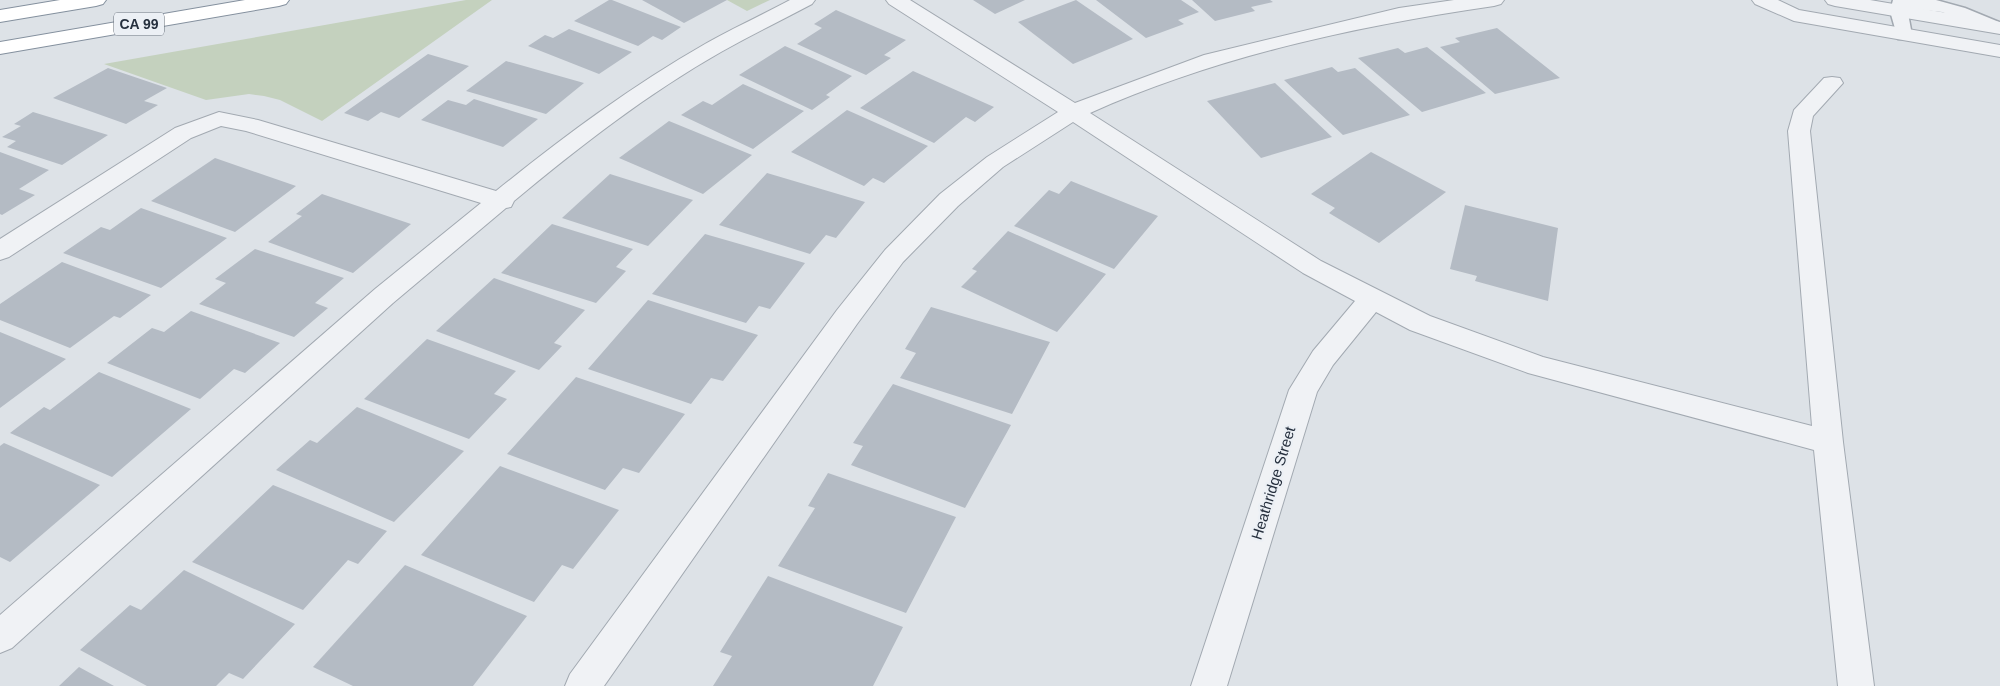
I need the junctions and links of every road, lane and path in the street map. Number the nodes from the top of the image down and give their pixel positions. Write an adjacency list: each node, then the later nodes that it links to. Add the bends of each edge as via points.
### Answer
1 (96, 0): 9 (highway, CA 99)
2 (279, 0): 12 (highway, CA 99)
3 (805, 0): 16 (street, via 713,48 664,78 557,153)
4 (896, 0): 15 (street)
5 (1494, 0): 15 (street, via 1399,14 1204,61)
6 (1762, 0): 11 (street, via 1794,15)
7 (1835, 0): 8 (street)
8 (1898, 11): 10 (street); 11 (lane)
9 (0, 16)
10 (1996, 27)
11 (1904, 35): 13 (street)
12 (0, 48)
13 (2000, 51)
14 (1832, 83): 19 (street, via 1802,115 1798,131)
15 (1073, 112): 18 (street, via 1312,267); 21 (street, via 996,162 949,200 894,256)
16 (502, 201): 17 (street, via 250,125 219,119 183,133); 20 (street, via 384,296)
17 (0, 251)
18 (1372, 298): 19 (street, via 1420,323 1538,366); 22 (street, Heathridge Street, via 1323,358 1303,390)
19 (1828, 442): 23 (street)
20 (0, 638)
21 (583, 686)
22 (1210, 686)
23 (1856, 686)

